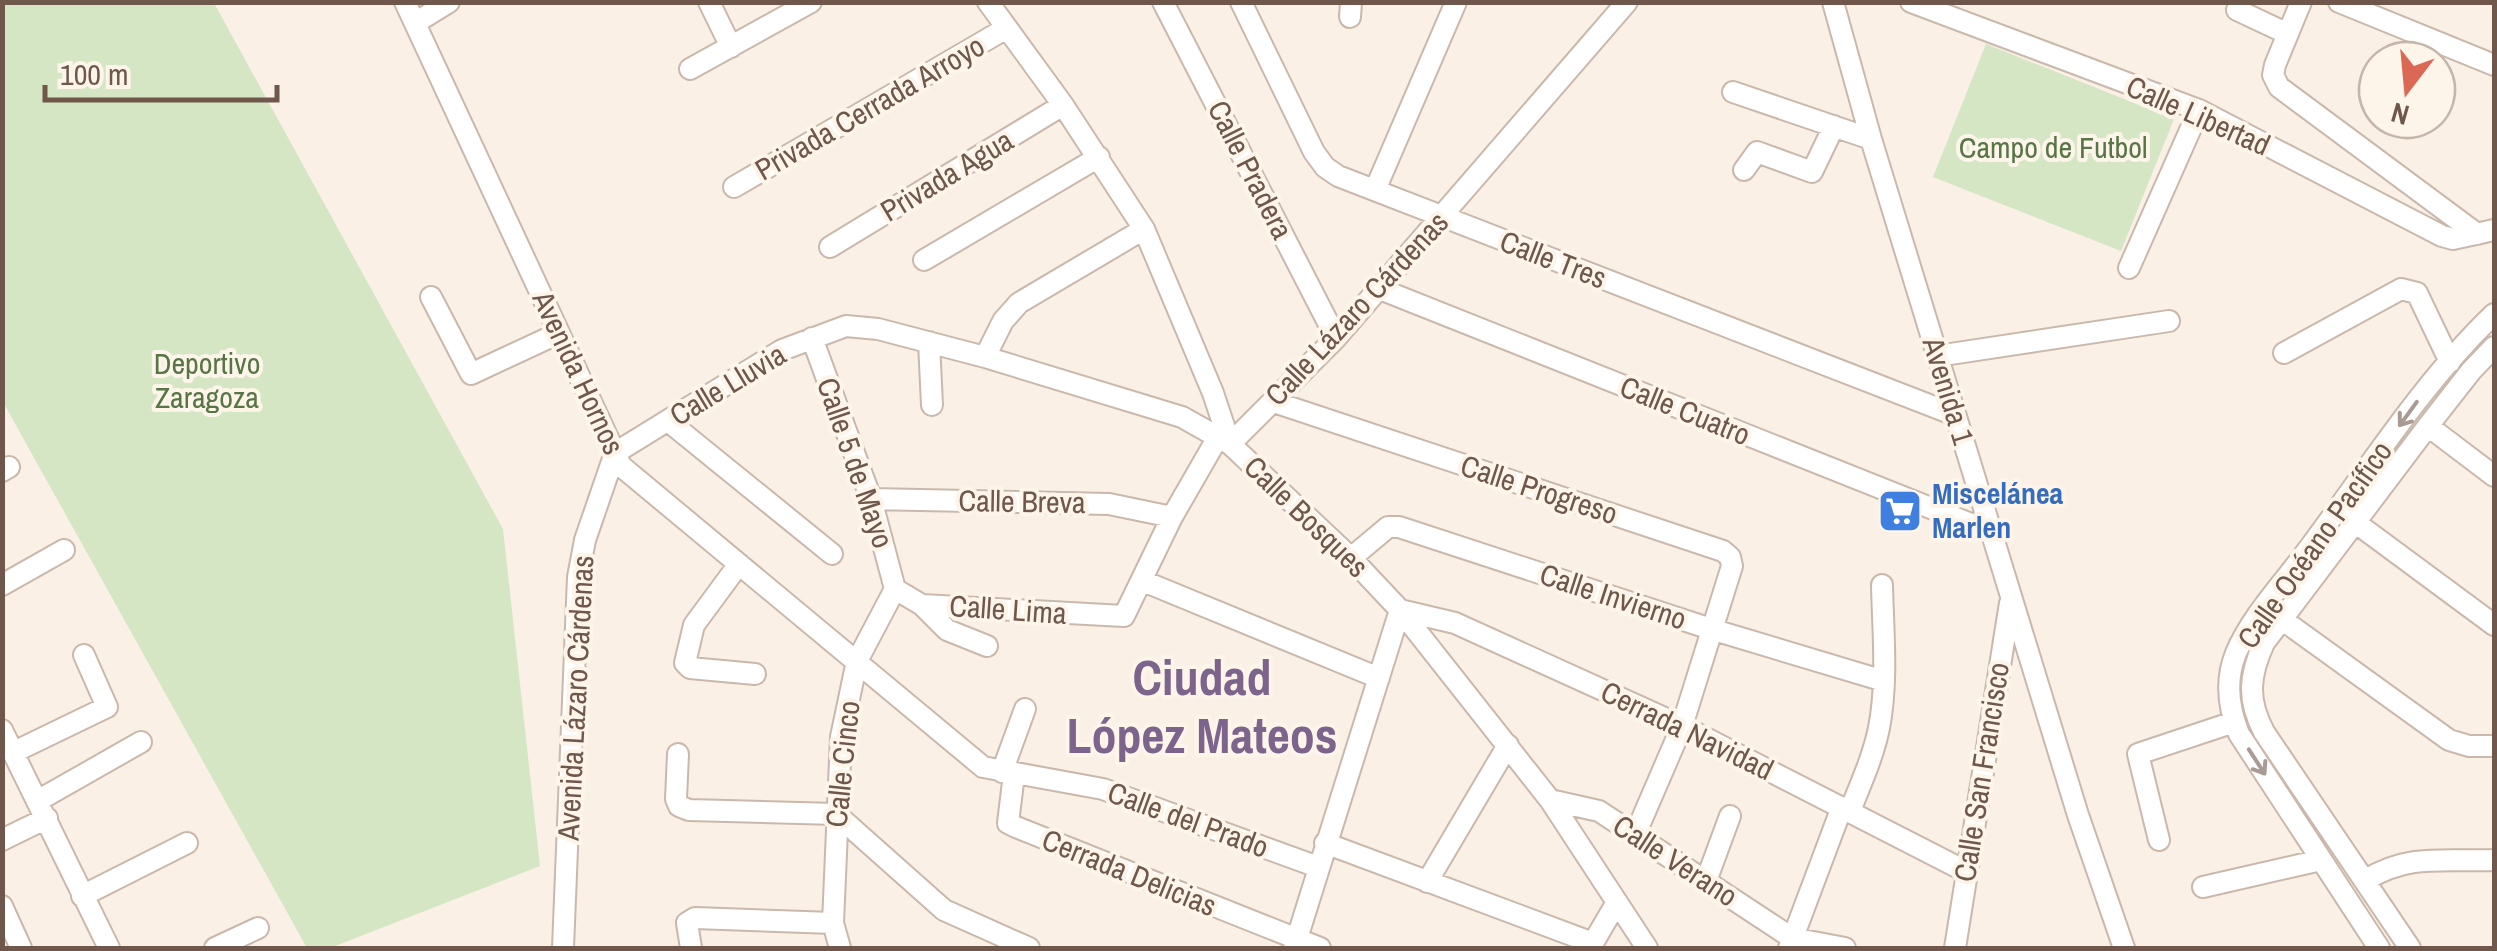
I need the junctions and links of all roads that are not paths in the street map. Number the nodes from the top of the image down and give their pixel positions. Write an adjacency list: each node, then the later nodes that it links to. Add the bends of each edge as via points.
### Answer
1 (405, 2): 15 (street, Avenida Hornos)
2 (450, 2): 15 (street)
3 (709, 2): 18 (street)
4 (811, 2): 18 (street)
5 (988, 2): 16 (street, Calle Bosques)
6 (1163, 2): 43 (street, Calle Pradera)
7 (1241, 2): 29 (street, Calle Tres, via 1314,152 1338,176)
8 (1456, 2): 29 (street)
9 (1627, 2): 30 (street, Calle Lázaro Cárdenas)
10 (1832, 2): 25 (street, Avenida 1)
11 (1911, 2): 23 (street, Calle Libertad)
12 (2301, 2): 17 (street)
13 (2339, 2): 19 (street)
14 (2237, 10): 17 (street)
15 (415, 23): 40 (street, Avenida Hornos)
16 (1005, 29): 22 (street, Calle Bosques); 28 (street, Privada Cerrada Arroyo)
17 (2288, 34): 32 (street, via 2273,75 2279,87)
18 (731, 47): 20 (street)
19 (2494, 66)
20 (690, 69)
21 (1734, 92): 24 (street)
22 (1063, 105): 26 (street, Calle Bosques); 33 (street, Privada Agua)
23 (2199, 110): 32 (street, Calle Libertad, via 2442,236); 35 (street)
24 (1834, 126): 25 (street); 27 (street, via 1812,172 1756,152)
25 (1870, 139): 47 (street, Avenida 1)
26 (1099, 157): 31 (street, Calle Bosques); 34 (street)
27 (1744, 170)
28 (734, 187)
29 (1376, 190): 30 (street, Calle Tres)
30 (1443, 217): 36 (street, Calle Lázaro Cárdenas); 52 (street, Calle Tres)
31 (1144, 229): 48 (street, via 1019,302); 55 (street, Calle Bosques, via 1213,393)
32 (2486, 232)
33 (830, 246)
34 (924, 260)
35 (2128, 268)
36 (1380, 289): 43 (street, Calle Lázaro Cárdenas); 61 (street, Calle Cuatro)
37 (431, 297): 40 (street, via 471,374)
38 (2494, 314): 41 (street, Calle Océano Pacífico)
39 (2169, 321): 47 (street)
40 (559, 333): 56 (street, Avenida Hornos)
41 (2474, 334): 45 (street); 49 (street, Calle Océano Pacífico)
42 (812, 338): 44 (street, Calle Lluvia, via 846,326); 53 (street, Calle Lluvia); 58 (street, Calle 5 de Mayo)
43 (1336, 338): 50 (street, Calle Lázaro Cárdenas)
44 (928, 342): 48 (street); 51 (street)
45 (2494, 345): 54 (street, Calle Océano Pacífico)
46 (2284, 353): 49 (street, via 2401,289 2417,293)
47 (1937, 356): 52 (street, Avenida 1)
48 (985, 357): 55 (street, via 1182,418)
49 (2450, 362): 59 (street, Calle Océano Pacífico, one-way to 59)
50 (1274, 402): 55 (street, Calle Lázaro Cárdenas); 76 (street, Calle Progreso, via 1723,551 1732,566)
51 (932, 405)
52 (1956, 415): 61 (street, Avenida 1)
53 (668, 420): 56 (street, Calle Lluvia); 63 (street)
54 (2428, 426): 57 (street); 59 (street, Calle Océano Pacífico)
55 (1224, 440): 60 (street, Calle Lázaro Cárdenas); 64 (street, Calle Bosques)
56 (615, 453): 65 (street, Avenida Hornos, via 622,466); 123 (street, Avenida Lázaro Cárdenas, via 578,577)
57 (2494, 476)
58 (870, 499): 60 (street, Calle Breva, via 1109,504); 69 (street, Calle 5 de Mayo)
59 (2346, 516): 73 (street, Calle Océano Pacífico); 75 (street)
60 (1172, 517): 66 (street, Calle Lázaro Cárdenas)
61 (1991, 532): 70 (street, Avenida 1)
62 (64, 550): 67 (street)
63 (832, 554)
64 (1350, 558): 72 (street, Calle Bosques); 76 (street, Calle Invierno, via 1388,526 1399,527)
65 (739, 564): 79 (street, Avenida Hornos); 80 (street, via 702,610 685,663)
66 (1143, 582): 74 (street, Calle Lázaro Cárdenas); 81 (street)
67 (2, 585)
68 (1882, 585): 82 (street)
69 (895, 589): 71 (street, Calle Lima); 79 (street, Calle Cinco)
70 (2011, 596): 107 (street, Calle San Francisco); 119 (street, Avenida 1)
71 (922, 605): 74 (street, Calle Lima); 77 (street, via 947,630)
72 (1400, 610): 81 (street); 85 (street, Cerrada Navidad, via 1455,623); 88 (street, Calle Bosques)
73 (2274, 614): 84 (street, Calle Océano Pacífico, via 2237,651 2229,692); 89 (street, via 2450,740); 98 (street, Calle Océano Pacífico, via 2254,665 2253,712)
74 (1124, 616)
75 (2494, 625)
76 (1714, 630): 82 (street, Calle Invierno); 85 (street, Calle Progreso)
77 (986, 646)
78 (84, 655): 90 (street, via 107,707)
79 (857, 662): 92 (street, Calle del Prado, via 983,767); 96 (street, Calle Cinco, via 841,736)
80 (754, 674)
81 (1378, 678): 102 (street)
82 (1884, 681): 94 (street, via 1871,759)
83 (1025, 709): 92 (street)
84 (2234, 722): 101 (street, via 2138,754); 104 (street, Calle Océano Pacífico, one-way to 104)
85 (1682, 726): 94 (street, Cerrada Navidad); 99 (street, Calle Progreso)
86 (2, 730): 90 (street)
87 (141, 742): 95 (street)
88 (1508, 745): 93 (street, Calle Bosques); 110 (street)
89 (2494, 746)
90 (14, 752): 95 (street)
91 (678, 754): 96 (street, via 676,800 689,810)
92 (1008, 773): 106 (street, Calle del Prado, via 1103,788); 117 (street, Cerrada Delicias, via 1008,823 1016,828)
93 (1550, 800): 99 (street, Calle Verano, via 1599,811); 113 (street, Calle Bosques)
94 (1846, 808): 107 (street, Cerrada Navidad); 118 (street)
95 (43, 809): 100 (street); 112 (street)
96 (836, 814): 115 (street, Calle Cinco); 126 (street, via 944,910)
97 (1730, 816): 109 (street)
98 (2330, 830): 104 (street); 108 (street, Calle Océano Pacífico)
99 (1636, 835): 109 (street, Calle Verano)
100 (2, 840)
101 (2159, 840)
102 (1325, 843): 106 (street); 110 (street)
103 (187, 844): 112 (street)
104 (2316, 852): 111 (street); 131 (street, Calle Océano Pacífico)
105 (2493, 863): 108 (street, via 2408,861)
106 (1318, 867): 117 (street)
107 (1966, 871): 130 (street, Calle San Francisco)
108 (2366, 880): 132 (street, Calle Océano Pacífico)
109 (1706, 881): 118 (street, Calle Verano)
110 (1427, 882): 113 (street, via 1593,943)
111 (2203, 887)
112 (82, 896): 121 (street)
113 (1617, 902): 128 (street, Calle Bosques)
114 (2, 906): 120 (street)
115 (833, 923): 124 (street, via 695,918 687,923); 125 (street, Calle Cinco)
116 (258, 928): 122 (street)
117 (1295, 944): 127 (street)
118 (1791, 944): 129 (street)
119 (2121, 947)
120 (21, 948)
121 (109, 948)
122 (216, 948)
123 (563, 948)
124 (691, 948)
125 (840, 948)
126 (1029, 948)
127 (1320, 948)
128 (1647, 948)
129 (1845, 948)
130 (1954, 948)
131 (2379, 948)
132 (2410, 948)

